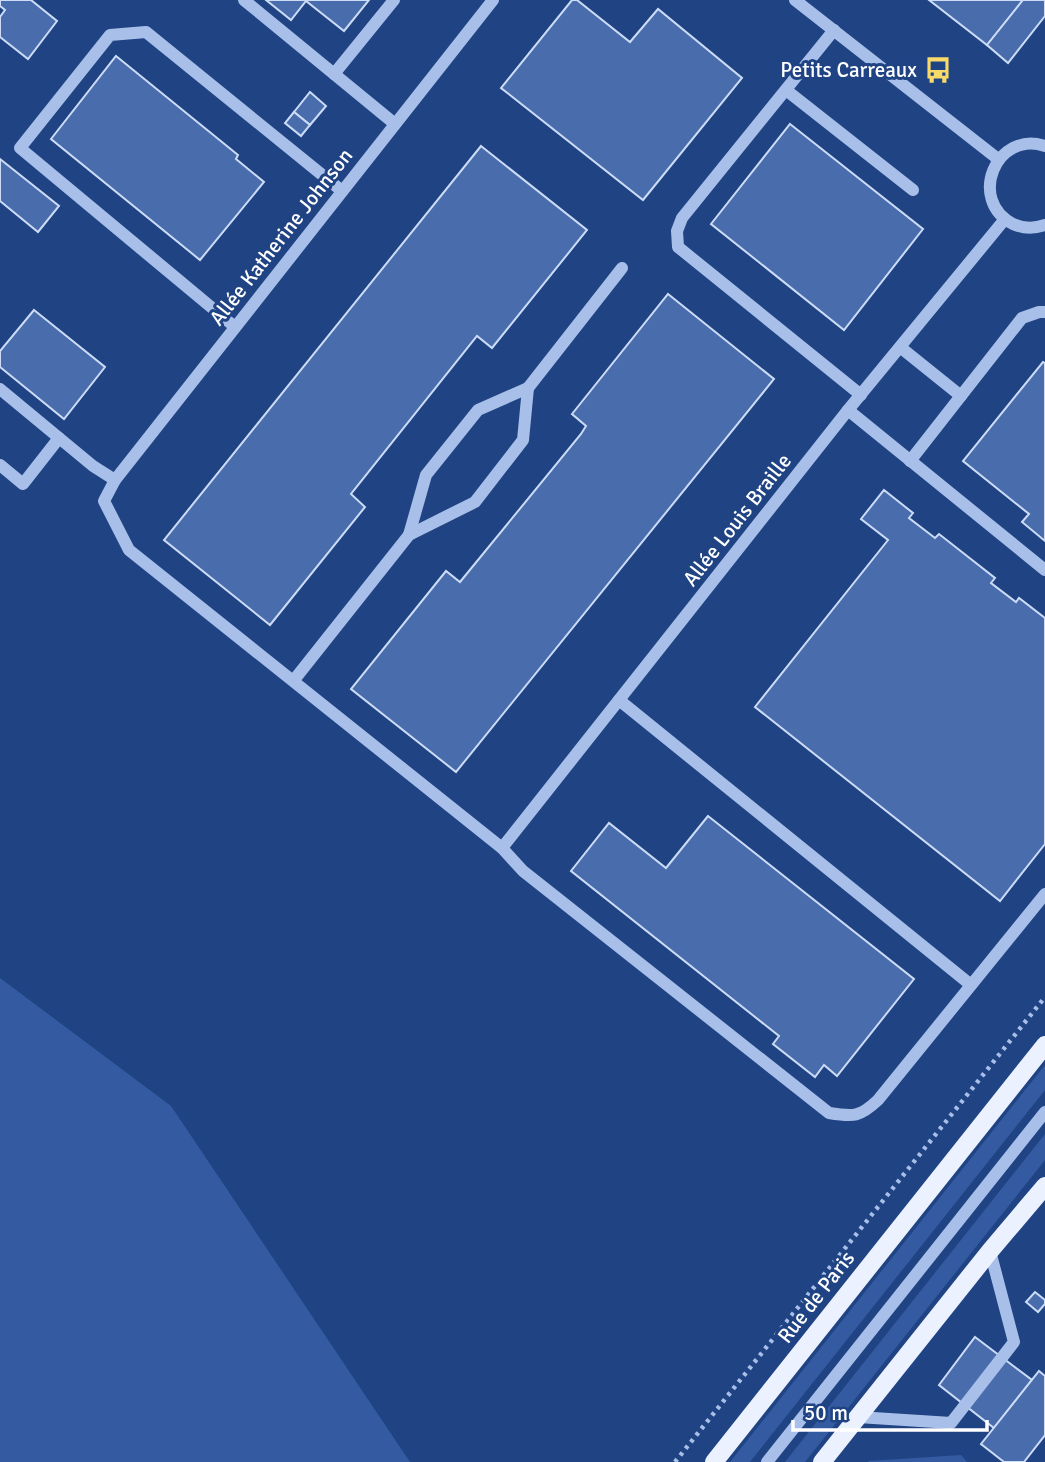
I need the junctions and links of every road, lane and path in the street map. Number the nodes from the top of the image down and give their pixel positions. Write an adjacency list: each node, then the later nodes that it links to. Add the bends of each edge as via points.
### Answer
1 (244, 0): 6 (street)
2 (394, 0): 6 (street)
3 (493, 0): 8 (street, Allée Katherine Johnson)
4 (795, 0): 5 (street)
5 (834, 30): 7 (street); 10 (street)
6 (334, 74): 8 (street)
7 (786, 90): 11 (street); 21 (street, via 682,218 678,247)
8 (395, 124): 12 (street, Allée Katherine Johnson)
9 (1045, 146): 10 (street, via 1027,144)
10 (998, 159): 13 (street, via 989,191)
11 (913, 190)
12 (342, 191): 17 (street, Allée Katherine Johnson); 17 (street, via 146,32 110,35 20,148)
13 (1005, 219): 14 (street, via 1020,227); 18 (street, Allée Louis Braille)
14 (1045, 225)
15 (622, 268): 19 (street)
16 (1045, 312): 22 (street, via 1022,318)
17 (235, 327): 27 (street, Allée Katherine Johnson)
18 (900, 347): 21 (street, Allée Louis Braille); 22 (street)
19 (528, 388): 28 (street, via 478,410 443,453 426,475); 28 (street, via 523,440 475,502)
20 (0, 389): 24 (street)
21 (861, 395): 23 (street, Allée Louis Braille)
22 (961, 396): 25 (street)
23 (848, 410): 25 (street); 31 (street, Allée Louis Braille)
24 (59, 438): 26 (street, via 23,484); 27 (street)
25 (911, 461): 29 (street)
26 (0, 465)
27 (115, 480): 30 (street, Allée Katherine Johnson, via 104,501 129,550)
28 (409, 535): 30 (street)
29 (1045, 570)
30 (294, 680): 32 (street)
31 (619, 700): 32 (street, Allée Louis Braille); 34 (street)
32 (502, 848): 34 (street, via 523,871 829,1113 865,1113)
33 (1045, 894): 34 (street)
34 (971, 985)
35 (1045, 997): 41 (path, Rue de Paris)
36 (1045, 1045): 42 (main road, Rue de Paris)
37 (1045, 1112): 43 (street)
38 (1045, 1186): 39 (main road)
39 (990, 1251): 40 (main road); 40 (street, via 1014,1342 951,1423)
40 (858, 1417): 44 (main road)
41 (675, 1462)
42 (715, 1462)
43 (766, 1462)
44 (822, 1462)

